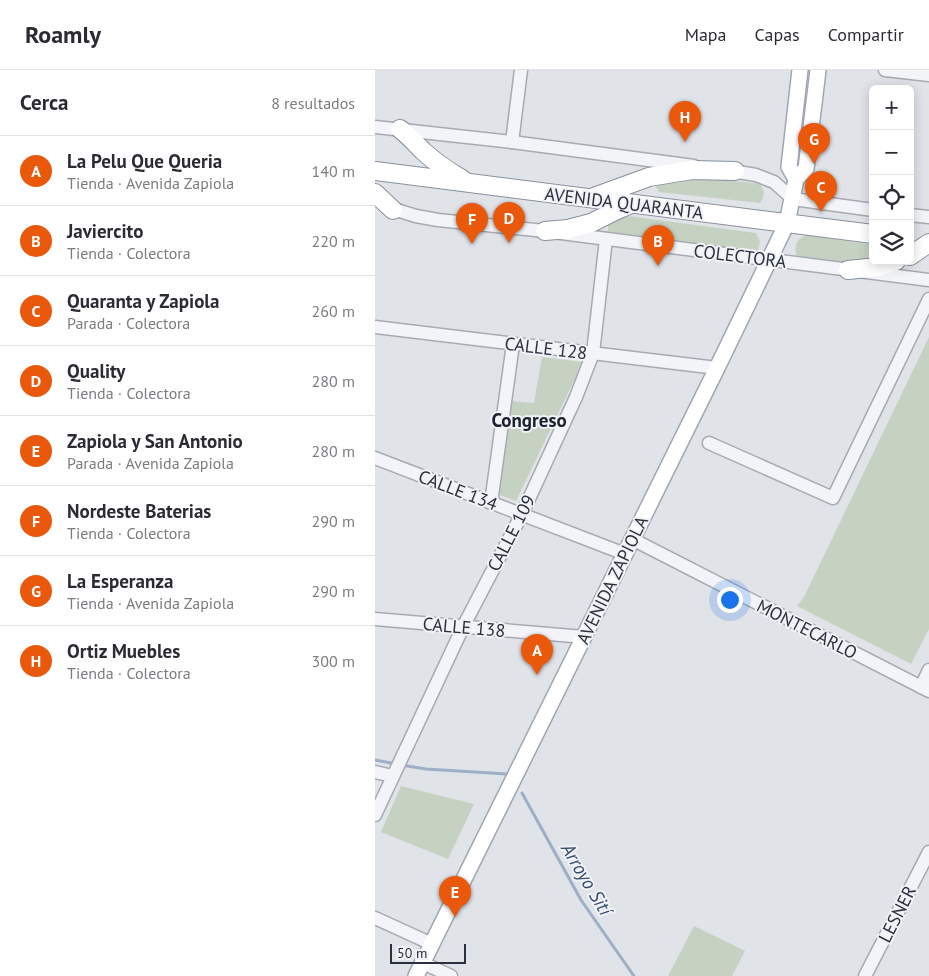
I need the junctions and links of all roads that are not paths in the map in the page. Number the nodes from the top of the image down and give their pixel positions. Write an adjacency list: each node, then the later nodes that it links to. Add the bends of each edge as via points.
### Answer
1 (521, 70): 8 (street)
2 (800, 70): 11 (main road, AVENIDA ZAPIOLA, via 789,166)
3 (818, 70): 11 (main road, AVENIDA ZAPIOLA, via 805,169)
4 (885, 70): 5 (street)
5 (929, 76)
6 (375, 127): 7 (street)
7 (400, 129): 8 (street); 12 (highway, via 443,168)
8 (512, 142): 10 (street)
9 (375, 171): 12 (highway, AVENIDA QUARANTA)
10 (735, 171): 14 (highway, via 692,170 649,177); 15 (street, via 774,182)
11 (795, 179): 15 (main road, AVENIDA ZAPIOLA)
12 (469, 183): 14 (highway, AVENIDA QUARANTA)
13 (375, 193): 19 (highway)
14 (589, 198): 17 (highway, AVENIDA QUARANTA)
15 (793, 199): 18 (street); 22 (main road, AVENIDA ZAPIOLA)
16 (375, 203): 19 (street, COLECTORA)
17 (633, 204): 22 (highway, AVENIDA QUARANTA); 23 (highway, via 591,224)
18 (869, 209)
19 (393, 210): 23 (street, COLECTORA, via 438,220)
20 (914, 215): 21 (street)
21 (929, 217)
22 (787, 223): 24 (highway, AVENIDA QUARANTA); 29 (main road, AVENIDA ZAPIOLA)
23 (545, 231): 25 (street, COLECTORA)
24 (869, 233)
25 (606, 239): 29 (street, COLECTORA); 36 (street, CALLE 109)
26 (914, 239): 27 (highway)
27 (929, 242): 28 (highway)
28 (914, 253)
29 (769, 260): 31 (street, COLECTORA); 37 (main road, AVENIDA ZAPIOLA)
30 (884, 265): 31 (highway)
31 (848, 270): 32 (street, COLECTORA)
32 (929, 280)
33 (929, 299): 38 (street, via 833,498)
34 (375, 327): 35 (street, CALLE 128)
35 (513, 344): 36 (street, CALLE 128); 40 (street)
36 (593, 353): 37 (street, CALLE 128); 41 (street, CALLE 109)
37 (717, 368): 42 (main road, AVENIDA ZAPIOLA)
38 (709, 443)
39 (375, 458): 40 (street, CALLE 134)
40 (491, 502): 41 (street, CALLE 134)
41 (522, 514): 43 (street, CALLE 134); 45 (street, CALLE 109)
42 (632, 539): 43 (main road, AVENIDA ZAPIOLA); 48 (street, MONTECARLO)
43 (625, 554): 46 (main road, AVENIDA ZAPIOLA)
44 (375, 619): 45 (street, CALLE 138)
45 (463, 627): 46 (street, CALLE 138); 50 (street, CALLE 109)
46 (584, 637): 54 (main road, AVENIDA ZAPIOLA)
47 (929, 670): 48 (street)
48 (925, 689)
49 (375, 772): 50 (street)
50 (393, 776): 51 (street, CALLE 109)
51 (375, 815)
52 (928, 857): 57 (street, LESNER)
53 (375, 918): 54 (street)
54 (432, 944): 55 (main road, AVENIDA ZAPIOLA)
55 (420, 969): 56 (street)
56 (451, 976)
57 (865, 976)

